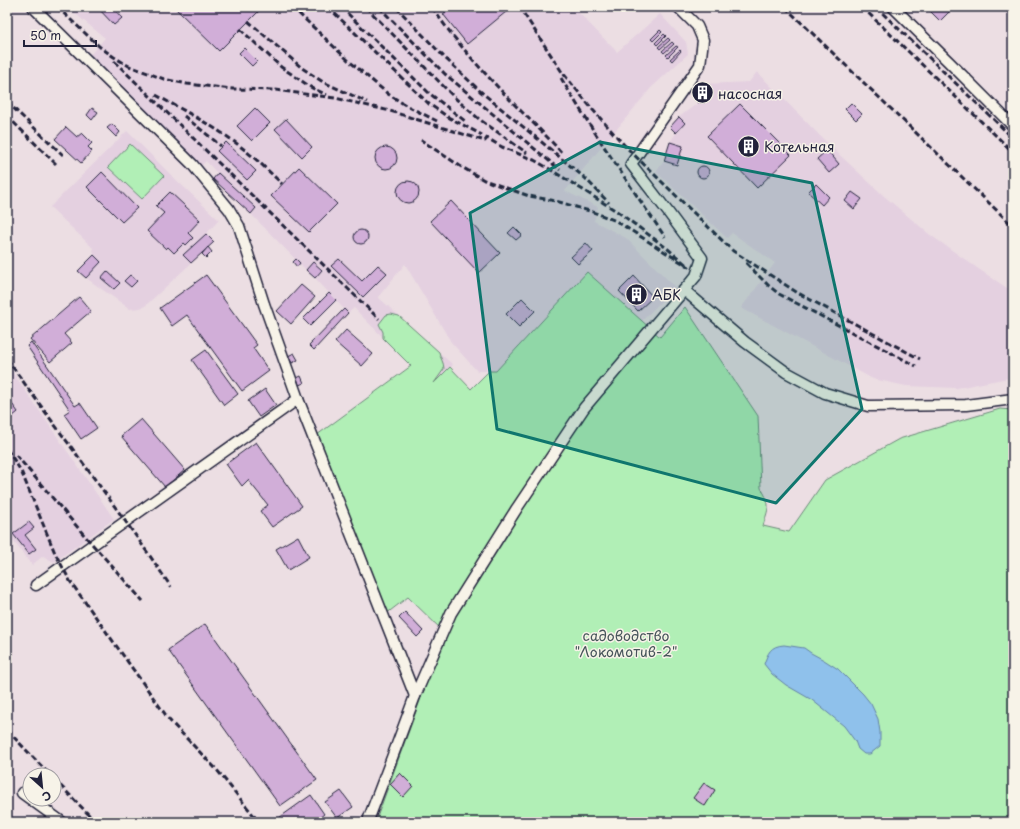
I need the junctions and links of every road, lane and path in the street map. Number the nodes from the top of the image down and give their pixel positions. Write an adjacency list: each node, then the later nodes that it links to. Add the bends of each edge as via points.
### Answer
1 (33, 7): 6 (street, via 192,164 229,209 239,226)
2 (678, 7): 5 (street, via 697,26 703,40 700,65 631,164 702,258 696,276)
3 (893, 7): 4 (street)
4 (1013, 126)
5 (684, 290): 7 (street, via 745,342 786,372 825,393 868,406 966,405); 9 (street, via 584,408 517,508 451,613)
6 (298, 399): 8 (street); 9 (street)
7 (1013, 399)
8 (36, 585)
9 (415, 696): 12 (street)
10 (41, 807): 11 (street)
11 (62, 822)
12 (368, 822)

